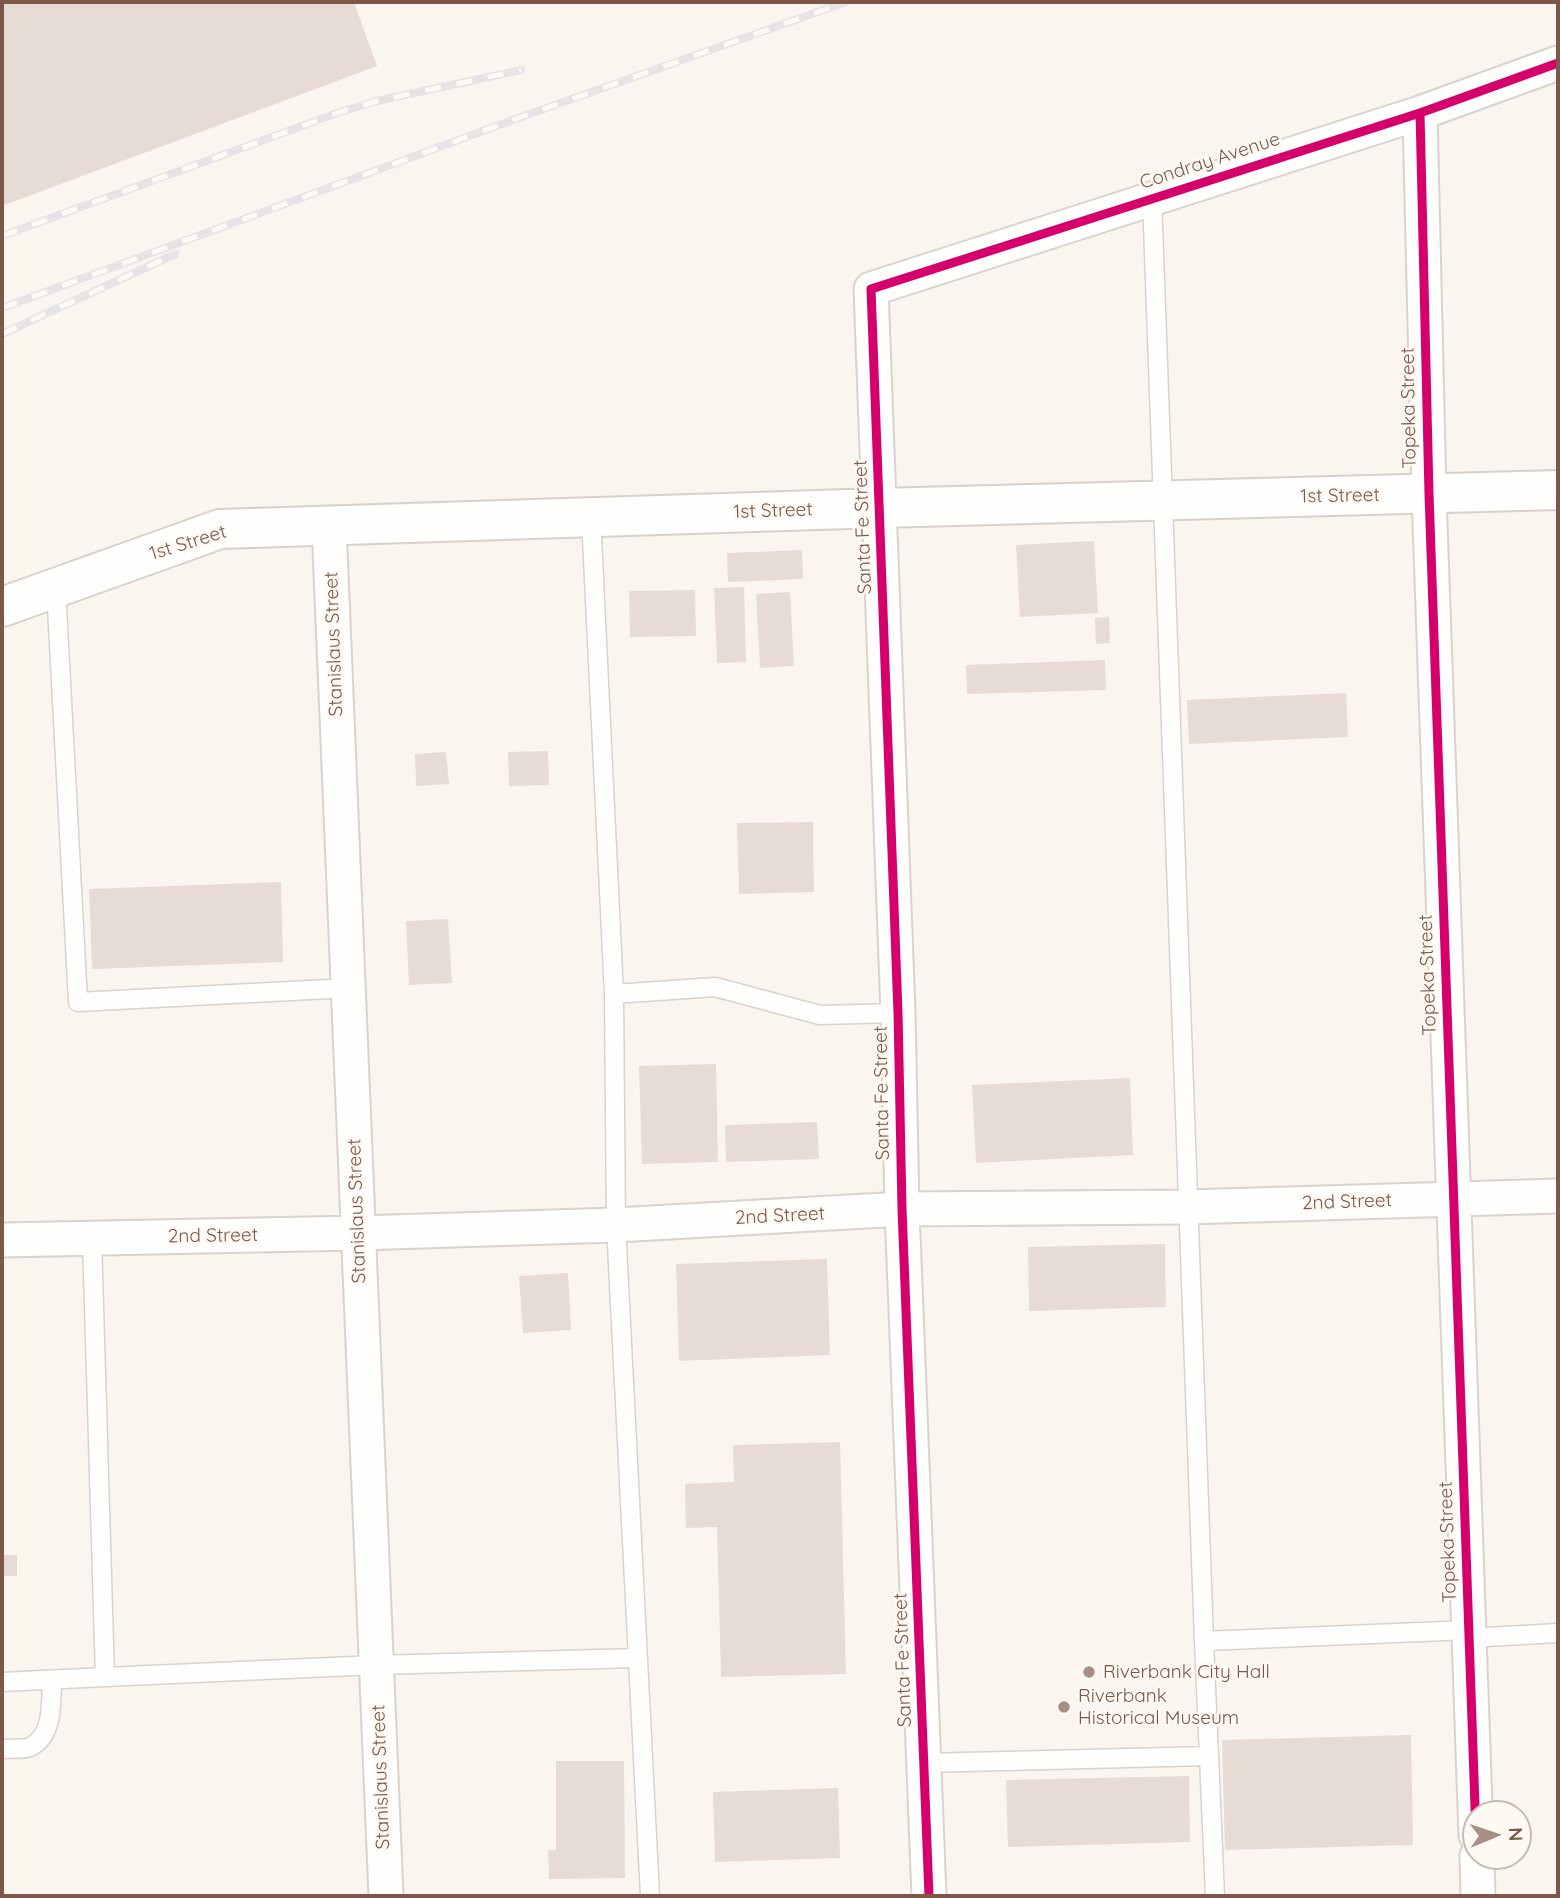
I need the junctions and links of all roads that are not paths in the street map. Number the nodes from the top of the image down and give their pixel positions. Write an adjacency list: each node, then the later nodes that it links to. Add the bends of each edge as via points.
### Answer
1 (1558, 63): 2 (street, Condray Avenue)
2 (1420, 113): 3 (street, Condray Avenue); 6 (street, Topeka Street)
3 (1152, 198): 4 (street, Condray Avenue); 7 (lane)
4 (871, 289): 8 (street, Santa Fe Street)
5 (1558, 490): 6 (street, 1st Street)
6 (1429, 494): 7 (street, 1st Street); 17 (street, Topeka Street)
7 (1164, 500): 8 (street, 1st Street); 18 (lane)
8 (880, 508): 9 (street, 1st Street); 15 (street, Santa Fe Street)
9 (591, 517): 10 (street, 1st Street); 14 (lane)
10 (329, 525): 11 (street, 1st Street, via 220,529); 13 (street, Stanislaus Street)
11 (56, 588): 12 (street, 1st Street); 13 (lane, via 78,1002)
12 (2, 607)
13 (348, 988): 21 (street, Stanislaus Street)
14 (614, 994): 15 (lane, via 715,987 820,1015); 20 (lane)
15 (898, 1013): 19 (street, Santa Fe Street)
16 (1558, 1196): 17 (street, 2nd Street)
17 (1453, 1199): 18 (street, 2nd Street); 25 (street, Topeka Street)
18 (1187, 1208): 19 (street, 2nd Street); 26 (lane)
19 (902, 1209): 20 (street, 2nd Street); 34 (street, Santa Fe Street)
20 (615, 1225): 21 (street, 2nd Street); 27 (lane)
21 (358, 1233): 22 (street, 2nd Street); 28 (street, Stanislaus Street)
22 (92, 1239): 23 (street, 2nd Street); 29 (lane)
23 (2, 1240)
24 (1558, 1633): 25 (lane)
25 (1469, 1634): 26 (lane); 35 (street, Topeka Street)
26 (1204, 1641): 33 (lane)
27 (638, 1658): 28 (lane); 38 (lane)
28 (376, 1665): 29 (lane); 37 (street, Stanislaus Street)
29 (104, 1677): 30 (lane)
30 (52, 1680): 31 (lane); 32 (lane, via 50,1718 41,1738 29,1748)
31 (2, 1682)
32 (2, 1749)
33 (1209, 1755): 34 (lane); 40 (lane)
34 (924, 1763): 39 (street, Santa Fe Street)
35 (1475, 1800)
36 (1477, 1870): 41 (street)
37 (386, 1896)
38 (650, 1896)
39 (929, 1896)
40 (1215, 1896)
41 (1478, 1896)

